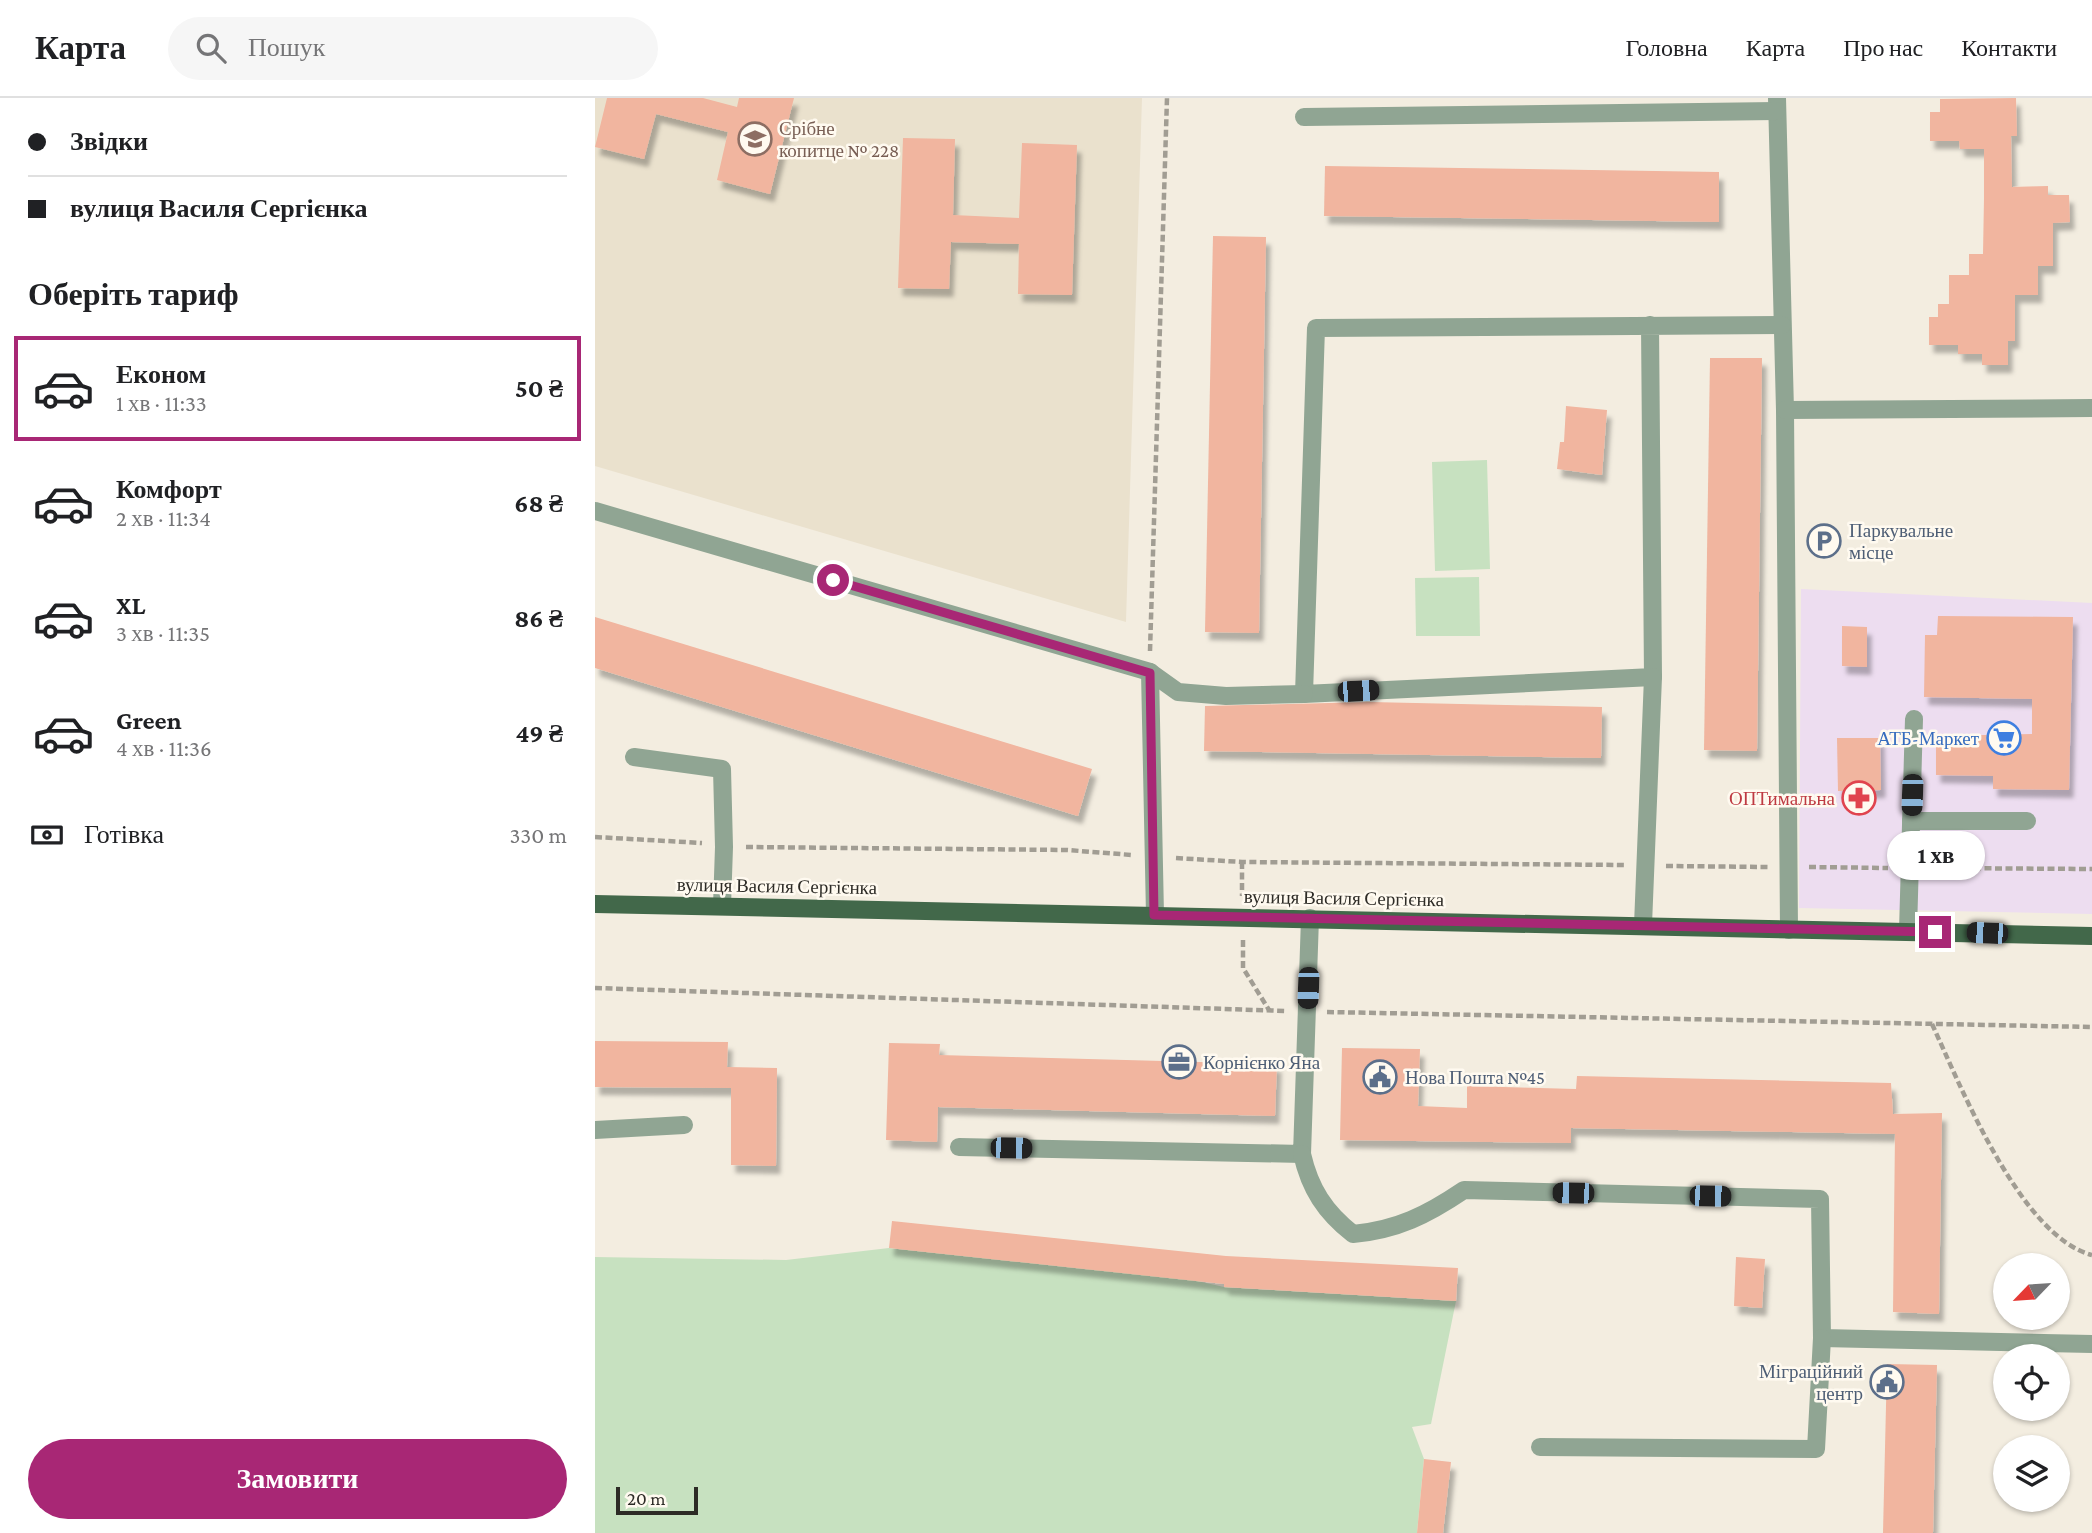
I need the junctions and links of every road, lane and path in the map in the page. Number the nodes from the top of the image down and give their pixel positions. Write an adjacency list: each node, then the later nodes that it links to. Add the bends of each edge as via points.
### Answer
1 (1167, 98): 9 (path)
2 (1776, 104): 3 (lane); 4 (lane)
3 (1304, 117)
4 (1782, 325): 5 (lane); 7 (lane)
5 (1650, 326): 10 (lane); 11 (lane, via 1316,328)
6 (2092, 408): 7 (lane)
7 (1785, 410): 25 (lane)
8 (595, 511): 9 (lane)
9 (1150, 673): 11 (lane, via 1178,692); 18 (lane)
10 (1653, 677): 11 (lane); 24 (lane)
11 (1304, 694)
12 (1914, 719): 14 (lane)
13 (634, 757): 17 (lane, via 722,769)
14 (1911, 821): 15 (lane); 26 (lane)
15 (2028, 821)
16 (595, 837): 17 (path, via 681,840)
17 (725, 847): 18 (path, via 1067,850); 21 (lane)
18 (1153, 856): 19 (path); 22 (lane)
19 (1241, 862)
20 (595, 904): 21 (main road, вулиця Василя Сергієнка)
21 (722, 906): 22 (main road, вулиця Василя Сергієнка)
22 (1154, 915): 23 (main road, вулиця Василя Сергієнка)
23 (1310, 918): 24 (main road, вулиця Василя Сергієнка); 29 (lane)
24 (1643, 925): 25 (main road, вулиця Василя Сергієнка)
25 (1789, 930): 26 (main road, вулиця Василя Сергієнка)
26 (1908, 931): 27 (main road, вулиця Василя Сергієнка)
27 (2092, 936)
28 (595, 988): 29 (path)
29 (1307, 1012): 30 (path); 35 (lane)
30 (1932, 1024): 31 (path); 36 (path, via 2009,1180 2074,1251)
31 (2092, 1027)
32 (684, 1125): 33 (lane)
33 (595, 1130)
34 (958, 1147): 35 (lane)
35 (1302, 1154): 37 (lane, via 1307,1178 1319,1200 1353,1234 1385,1231 1464,1190 1819,1199)
36 (2092, 1255)
37 (1822, 1338): 38 (lane); 39 (lane, via 1816,1449)
38 (2092, 1344)
39 (1540, 1447)

